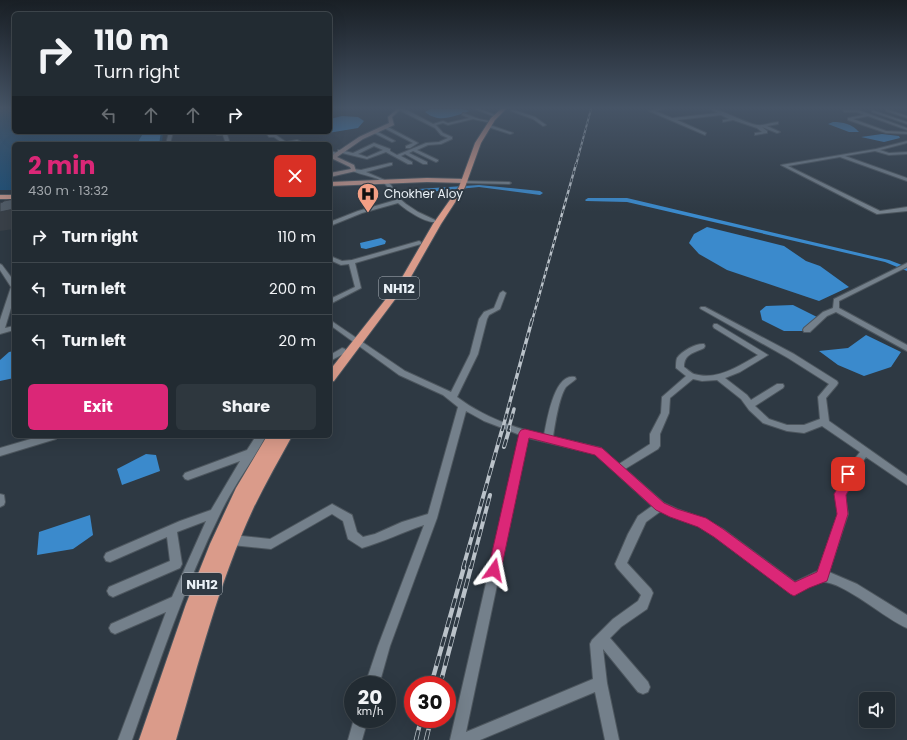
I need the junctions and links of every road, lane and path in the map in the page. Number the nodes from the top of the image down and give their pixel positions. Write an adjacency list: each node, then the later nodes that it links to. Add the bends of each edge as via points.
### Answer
1 (351, 144): 10 (main road)
2 (415, 144): 9 (street)
3 (430, 144): 7 (street)
4 (474, 144): 25 (highway, NH12)
5 (902, 144): 8 (street)
6 (388, 150): 12 (street, via 367,158); 12 (street, via 374,144); 13 (street)
7 (414, 150): 9 (street); 15 (street)
8 (876, 150): 11 (street, via 889,154); 14 (street)
9 (406, 151): 13 (street); 17 (street)
10 (335, 152): 12 (street); 19 (main road, via 333,158 352,166)
11 (907, 153)
12 (354, 154)
13 (398, 156): 16 (street)
14 (841, 156): 22 (street); 32 (street, via 783,164 878,213)
15 (436, 161)
16 (410, 163)
17 (425, 163)
18 (390, 164): 20 (street)
19 (353, 170): 20 (street); 21 (main road)
20 (361, 172): 23 (street)
21 (332, 175)
22 (907, 180)
23 (386, 183): 25 (main road); 26 (main road); 31 (street)
24 (509, 184): 25 (street)
25 (460, 185): 33 (highway, NH12); 51 (highway, NH12, via 404,282)
26 (332, 186)
27 (0, 193): 28 (main road)
28 (12, 193)
29 (0, 197): 30 (main road)
30 (12, 197)
31 (399, 201): 33 (street); 34 (street)
32 (907, 209)
33 (433, 221): 35 (highway, NH12)
34 (332, 223)
35 (420, 243): 37 (street); 51 (highway, NH12, via 393,288)
36 (332, 259): 37 (street, via 341,263)
37 (352, 262): 43 (street, via 358,288)
38 (907, 265): 45 (street, via 836,300)
39 (0, 266): 40 (street, via 6,277)
40 (12, 280)
41 (12, 293): 50 (street)
42 (503, 293): 62 (street, via 497,309 486,314 483,319 474,354)
43 (332, 301)
44 (703, 308): 65 (street, via 791,356 834,383 822,397)
45 (836, 309): 49 (street, via 825,314); 53 (street)
46 (332, 325): 51 (street)
47 (717, 326): 59 (street, via 764,355)
48 (12, 329): 50 (street)
49 (806, 330)
50 (0, 332)
51 (355, 340): 54 (highway, NH12); 57 (highway, NH12); 62 (street, via 402,373)
52 (701, 346): 58 (street, via 685,354 680,360 680,368)
53 (907, 348)
54 (342, 351): 55 (street); 56 (highway, NH12)
55 (332, 357)
56 (332, 364)
57 (332, 375)
58 (691, 376): 59 (street, via 705,380); 75 (street, via 666,397 665,413 655,434 655,446)
59 (720, 378): 63 (street)
60 (572, 379): 71 (street, via 563,385 560,392)
61 (780, 386): 63 (street)
62 (452, 398): 64 (street)
63 (750, 405): 65 (street, via 766,421 787,428 804,429)
64 (463, 406): 66 (street, via 487,419); 82 (street)
65 (825, 422): 73 (street)
66 (525, 433): 71 (street); 100 (street)
67 (46, 438): 72 (street)
68 (262, 438): 74 (street)
69 (263, 438): 97 (highway, NH12, via 194,604)
70 (285, 438): 84 (highway, NH12, via 254,491)
71 (548, 439): 75 (street, via 598,452)
72 (0, 452)
73 (865, 452): 77 (street); 86 (street, via 848,474 848,481 840,494 842,514)
74 (249, 453): 76 (street); 81 (street)
75 (618, 469): 80 (street)
76 (188, 476)
77 (907, 481)
78 (0, 498): 79 (street)
79 (0, 502)
80 (660, 506): 86 (street, via 707,526 794,590); 91 (street, via 642,519 621,564 647,593 643,605 617,623)
81 (215, 513): 83 (street); 88 (street)
82 (432, 518): 84 (street, via 402,527 362,544 352,535 348,518 332,508 271,544); 92 (street)
83 (171, 530): 85 (street); 87 (street, via 176,564)
84 (232, 540): 98 (highway, NH12)
85 (110, 557)
86 (822, 576): 89 (street, via 841,582)
87 (112, 591)
88 (176, 601): 90 (street); 96 (street)
89 (907, 622)
90 (114, 628)
91 (602, 638): 93 (street, via 596,644); 94 (street)
92 (375, 676)
93 (600, 683): 101 (street); 102 (street)
94 (643, 687)
95 (358, 728): 99 (street)
96 (125, 740)
97 (149, 740)
98 (166, 740)
99 (355, 740)
100 (457, 740)
101 (463, 740)
102 (612, 740)

